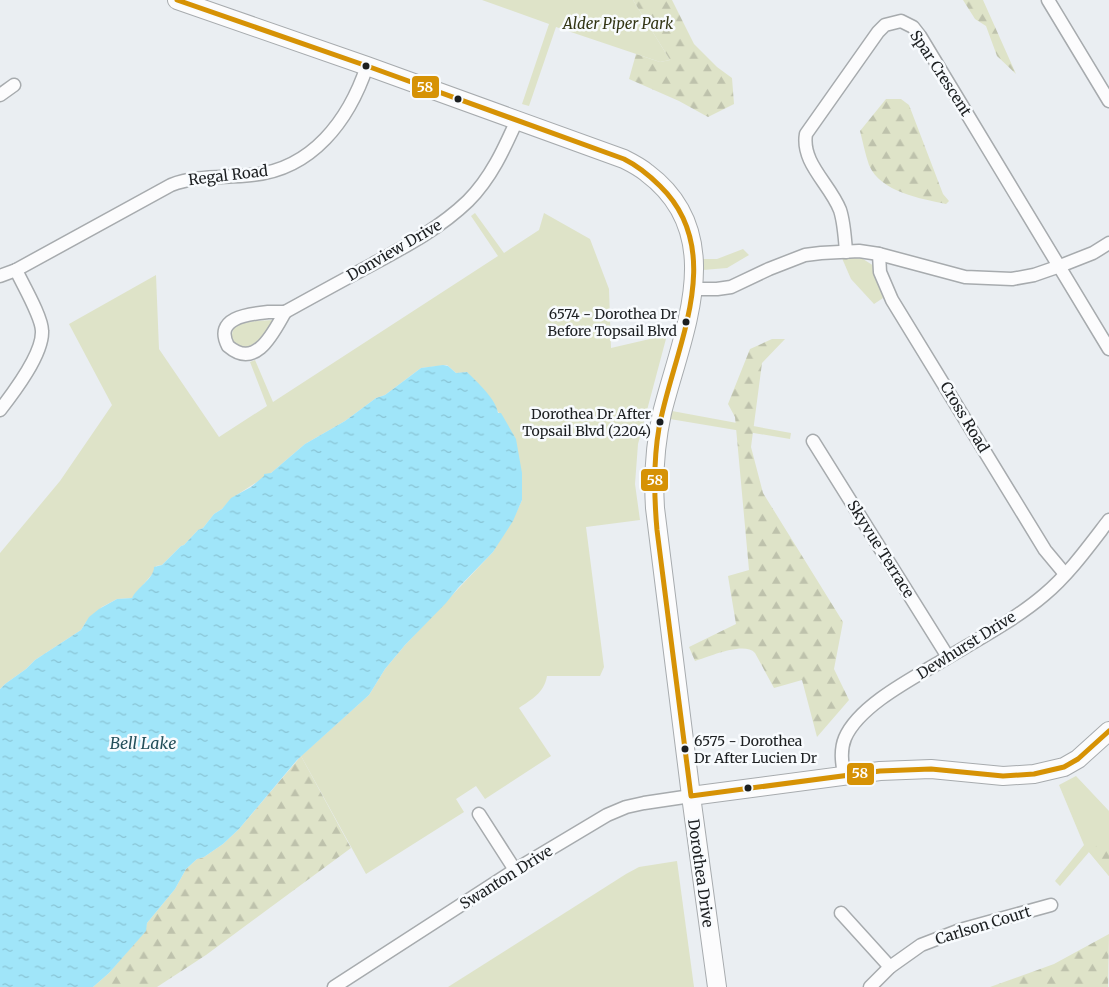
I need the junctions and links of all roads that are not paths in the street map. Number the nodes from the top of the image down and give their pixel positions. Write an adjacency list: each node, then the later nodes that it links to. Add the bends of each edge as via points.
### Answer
1 (177, 0): 3 (street, Dorothea Drive)
2 (1048, 0): 6 (street)
3 (368, 66): 7 (street, Dorothea Drive); 12 (street, Regal Road, via 359,90 338,126 298,160 254,175 185,180 171,185)
4 (14, 85): 5 (street)
5 (0, 95)
6 (1109, 101)
7 (517, 120): 14 (street, Dorothea Drive, via 624,159 660,183 678,205 689,229 694,255); 15 (street, Donview Drive, via 497,163 468,201 444,222)
8 (1109, 243): 11 (street)
9 (846, 252): 10 (street); 11 (street, Spar Crescent, via 840,211 809,159 804,143 806,134 878,32 885,25 901,21 913,27 920,36); 14 (street, via 805,255 731,287)
10 (879, 254): 11 (street, via 965,277 1012,279); 20 (street, Cross Road, via 880,272 892,300 1045,550)
11 (1060, 266): 16 (street)
12 (16, 270): 13 (street, Regal Road); 17 (street, via 39,320 41,341 38,353)
13 (0, 276)
14 (694, 289): 24 (street, Dorothea Drive, via 658,432 654,468 657,530)
15 (285, 312): 15 (street, Donview Drive, via 235,318 226,329 228,346 240,353 256,352)
16 (1109, 348)
17 (0, 410)
18 (813, 441): 21 (street, Skyvue Terrace)
19 (1109, 520): 20 (street, Dewhurst Drive)
20 (1065, 574): 21 (street, Dewhurst Drive, via 1044,596)
21 (948, 658): 23 (street, Dewhurst Drive, via 895,689 854,722 843,744)
22 (1109, 731): 23 (street, via 1078,759 1049,771 1003,776 930,768)
23 (844, 775): 24 (street)
24 (691, 796): 26 (street, Swanton Drive, via 619,810); 31 (street, Dorothea Drive)
25 (479, 814): 26 (street)
26 (516, 870): 30 (street, Swanton Drive)
27 (1052, 905): 29 (street, Carlson Court, via 937,937)
28 (841, 913): 29 (street)
29 (890, 967): 32 (street, Carlson Court)
30 (336, 986)
31 (717, 987)
32 (870, 987)

